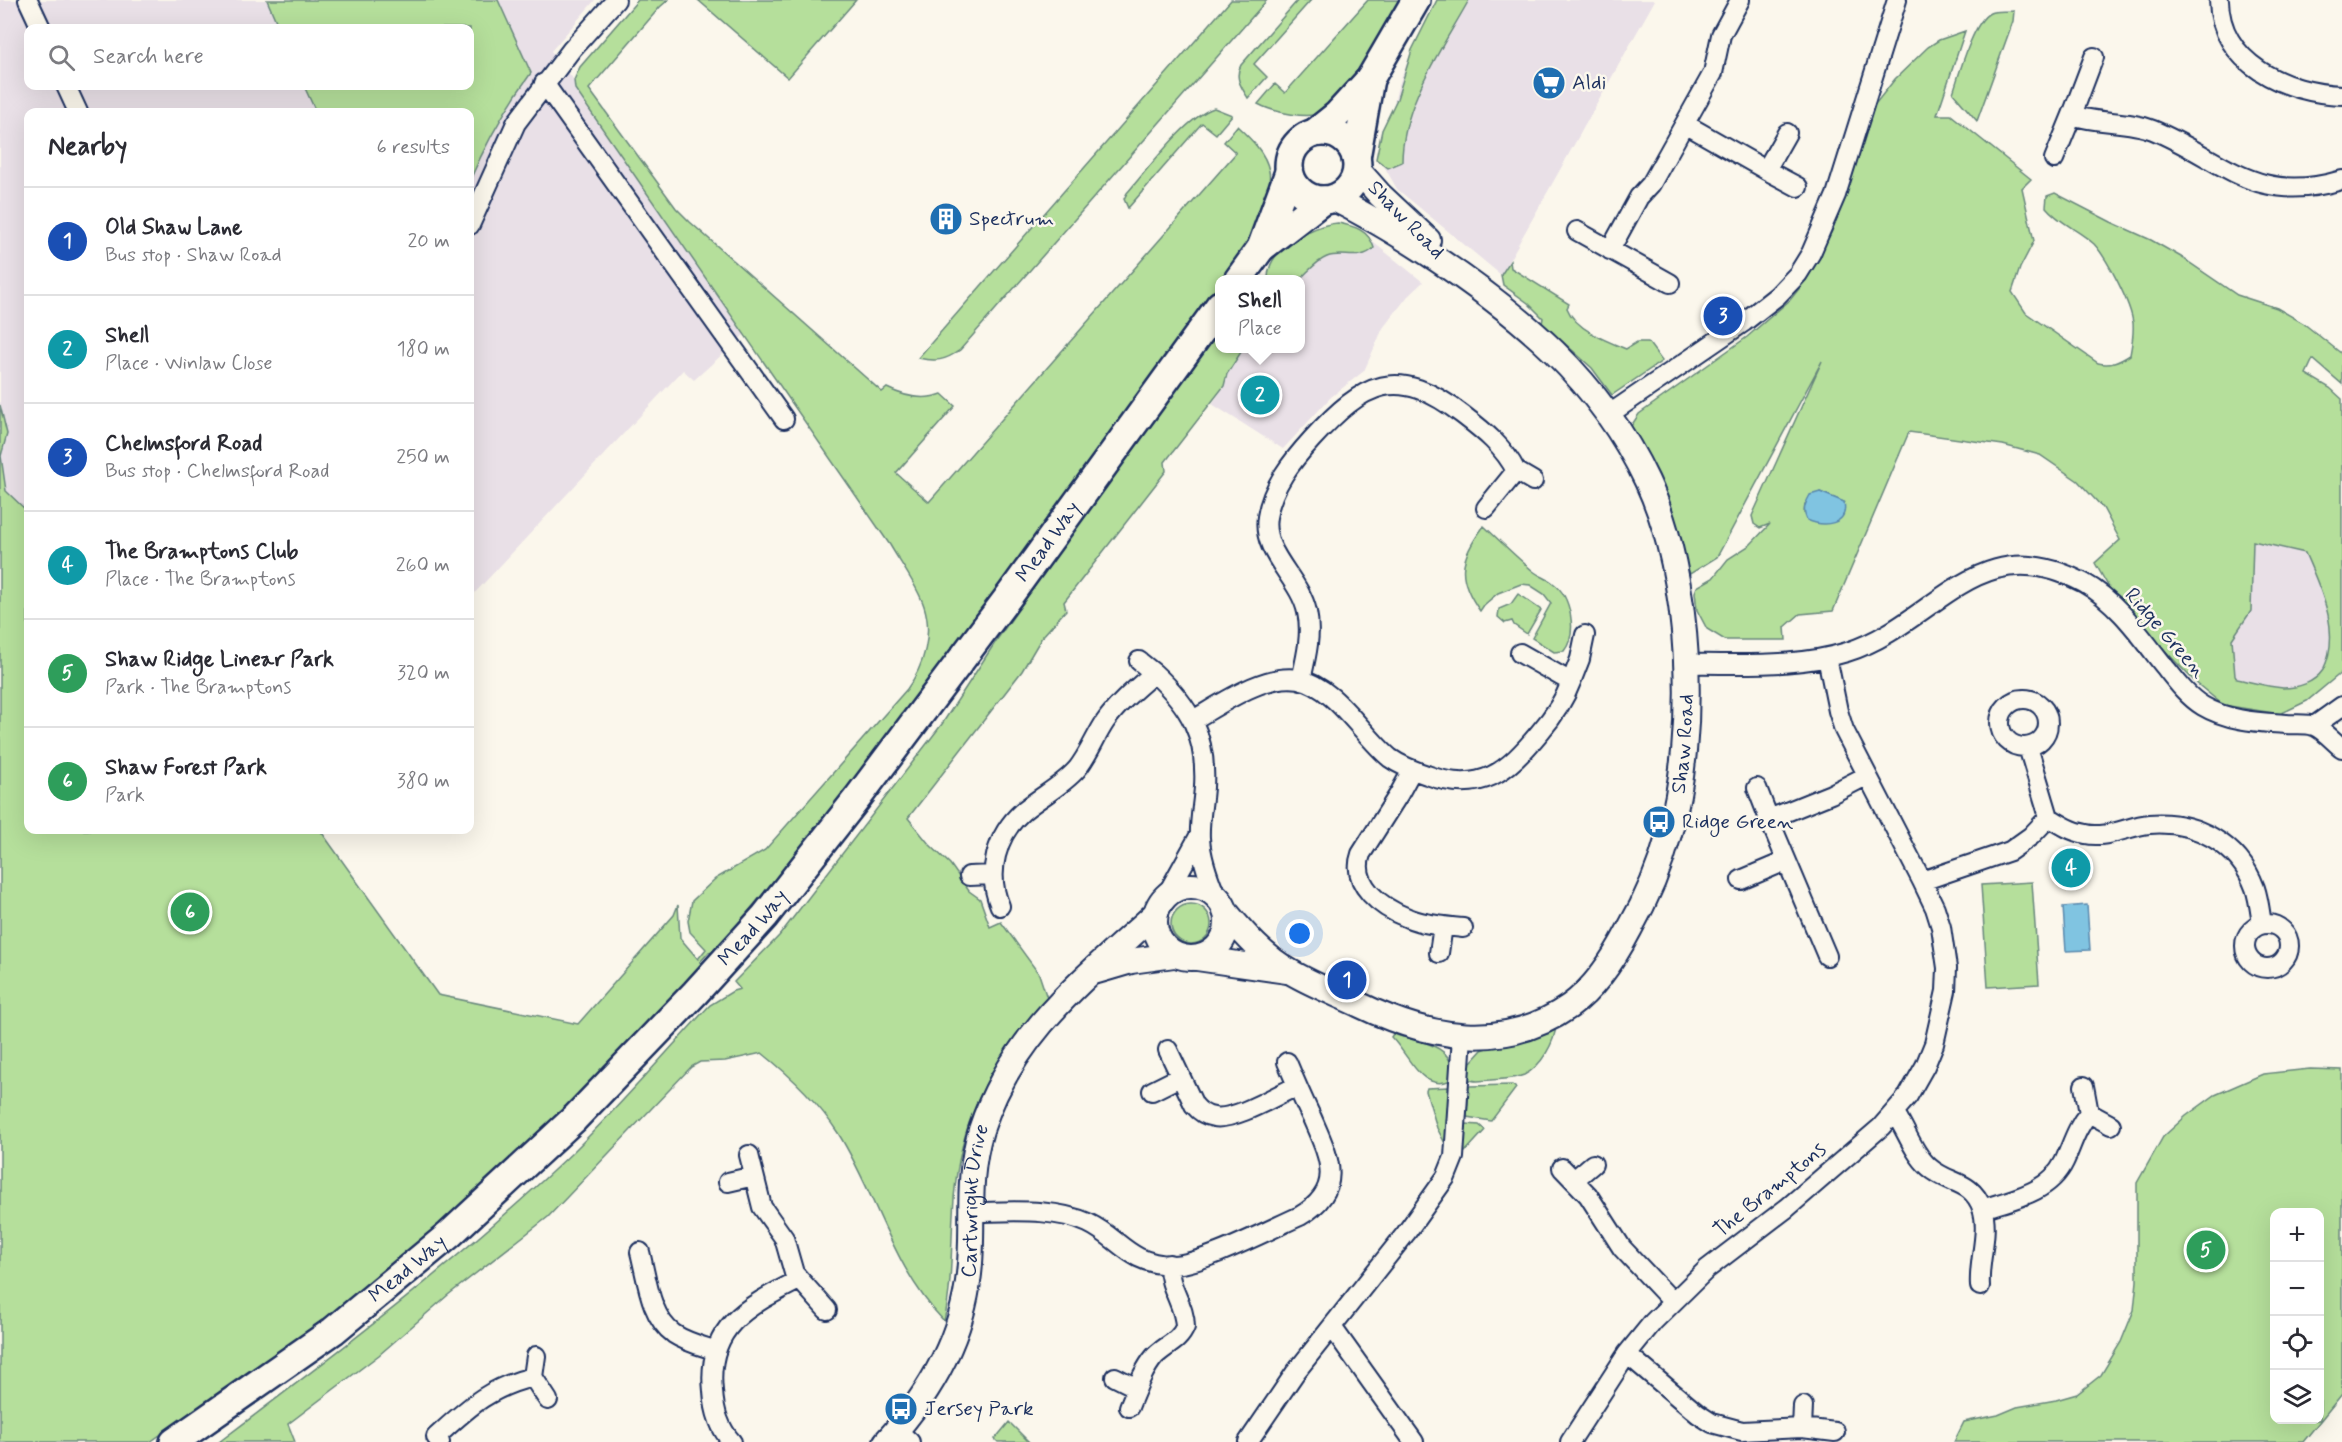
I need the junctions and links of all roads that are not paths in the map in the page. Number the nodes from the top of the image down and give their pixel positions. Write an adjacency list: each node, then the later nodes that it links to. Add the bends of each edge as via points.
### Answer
1 (28, 0): 7 (street)
2 (616, 0): 10 (street)
3 (1416, 0): 9 (main road)
4 (1740, 0): 15 (street, via 1721,35 1713,73)
5 (2219, 0): 12 (street, via 2225,31 2251,65 2300,88)
6 (1893, 1): 33 (street, via 1835,198 1798,274 1744,322)
7 (39, 24)
8 (2094, 57): 14 (street)
9 (1370, 79): 16 (main road); 19 (main road)
10 (544, 83): 25 (street, via 516,123); 34 (street)
11 (68, 90): 13 (street)
12 (2342, 95)
13 (76, 108)
14 (2072, 115): 18 (street); 22 (street, via 2151,129 2260,184 2292,187)
15 (1685, 124): 20 (street); 28 (street)
16 (1317, 131): 19 (main road, via 1328,131 1348,142); 21 (main road, via 1295,145)
17 (1787, 133): 20 (street)
18 (2054, 159)
19 (1357, 164): 24 (main road, via 1351,186 1344,194); 29 (street, Shaw Road, via 1380,195 1431,242)
20 (1766, 170): 23 (street)
21 (1288, 172): 24 (main road, via 1303,194); 27 (main road)
22 (2342, 180)
23 (1798, 187)
24 (1328, 200): 27 (main road); 29 (street, Shaw Road, via 1384,224)
25 (474, 216)
26 (1577, 231): 28 (street)
27 (1261, 248): 30 (main road)
28 (1610, 250): 31 (street)
29 (1455, 271): 33 (street, Shaw Road, via 1542,338 1585,382)
30 (1241, 275)
31 (1670, 283)
32 (1215, 312): 109 (main road, Mead Way, via 859,796 765,916 695,993 575,1118 450,1235 333,1331)
33 (1608, 415): 42 (street, Shaw Road, via 1647,482 1662,520 1675,569)
34 (784, 419)
35 (1515, 471): 36 (street); 37 (street); 44 (street, via 1497,443 1443,400 1421,388 1379,387 1343,407 1286,471 1267,517 1273,550 1301,595 1307,613 1308,639)
36 (1533, 481)
37 (1486, 508)
38 (1586, 635): 45 (street)
39 (1520, 653): 45 (street)
40 (1827, 657): 42 (street, Ridge Green, via 1768,663); 48 (street, Ridge Green, via 1868,645 1978,575 2014,566 2038,566 2085,584 2109,601 2202,706 2243,720); 52 (street, The Bramptons, via 1838,711)
41 (1139, 661): 43 (street)
42 (1685, 664): 73 (street, Shaw Road, via 1684,754 1675,813 1654,879 1620,946 1571,1005 1513,1031)
43 (1154, 673): 47 (street, via 1179,698); 58 (street, via 1107,719 1073,773 1015,820 998,849)
44 (1301, 680): 47 (street, via 1265,683); 51 (street, via 1328,696 1380,750)
45 (1571, 682): 51 (street, via 1549,721 1520,757 1502,771 1458,783)
46 (2342, 706): 48 (street)
47 (1193, 720): 56 (street, via 1200,743 1204,784)
48 (2314, 726): 50 (street)
49 (2028, 747): 54 (street)
50 (2342, 748)
51 (1412, 770): 66 (street, via 1360,854 1358,872 1368,891 1390,909 1408,918)
52 (1866, 776): 55 (street); 61 (street, The Bramptons)
53 (1756, 788): 55 (street)
54 (2049, 817): 61 (street, via 2010,851); 65 (street, via 2086,834 2151,824 2174,825 2219,840 2247,872)
55 (1769, 819): 57 (street)
56 (1199, 836): 62 (street); 63 (street, via 1203,862)
57 (1786, 861): 60 (street); 70 (street)
58 (992, 875): 59 (street); 64 (street)
59 (969, 876)
60 (1741, 880)
61 (1922, 881): 80 (street, The Bramptons, via 1935,908 1945,947 1946,991 1929,1056)
62 (1161, 904): 63 (street, via 1184,886 1194,885 1204,888); 69 (street, via 1154,926 1158,938 1164,948); 72 (street, Cartwright Drive)
63 (1220, 904): 69 (street, via 1227,927 1224,937 1208,954); 71 (street, Shaw Road, via 1254,943)
64 (1000, 906)
65 (2262, 924)
66 (1443, 926): 67 (street); 68 (street)
67 (1463, 928)
68 (1439, 953)
69 (1185, 956): 71 (street, Shaw Road); 72 (street, Cartwright Drive, via 1131,961)
70 (1827, 956)
71 (1289, 971): 73 (street, Shaw Road, via 1393,1021 1429,1032)
72 (1089, 974): 88 (street, Cartwright Drive, via 1030,1035 997,1090 974,1158)
73 (1462, 1036): 95 (street, via 1452,1167 1429,1203)
74 (1167, 1050): 76 (street)
75 (1287, 1062): 77 (street)
76 (1180, 1077): 77 (street, via 1194,1106 1212,1117 1234,1114); 79 (street)
77 (1297, 1086): 90 (street, via 1330,1161 1329,1181 1319,1201 1300,1216 1219,1251 1185,1264)
78 (2084, 1086): 81 (street)
79 (1152, 1090)
80 (1895, 1113): 87 (street, via 1928,1166 1968,1187); 93 (street, The Bramptons, via 1841,1163)
81 (2089, 1113): 82 (street); 87 (street, via 2077,1129 2062,1166 2045,1185)
82 (2110, 1125)
83 (749, 1155): 85 (street)
84 (1593, 1164): 93 (street, via 1568,1174 1588,1195 1622,1248)
85 (754, 1176): 86 (street); 91 (street, via 762,1207 784,1238)
86 (728, 1182)
87 (1982, 1209): 92 (street, via 1985,1237)
88 (970, 1212): 90 (street, via 1069,1216 1095,1227 1136,1256); 107 (street, Cartwright Drive, via 969,1275 955,1333 925,1395)
89 (640, 1252): 96 (street, via 662,1322 681,1338)
90 (1169, 1264): 101 (street, via 1169,1280 1185,1327 1178,1339 1153,1358)
91 (799, 1280): 94 (street); 96 (street, via 754,1304 727,1330)
92 (1980, 1286)
93 (1672, 1301): 97 (street, The Bramptons)
94 (826, 1310)
95 (1332, 1327): 111 (street); 112 (street)
96 (714, 1350): 110 (street, via 713,1397 722,1428)
97 (1627, 1354): 105 (street, via 1712,1423 1757,1432); 113 (street, The Bramptons)
98 (536, 1356): 99 (street)
99 (532, 1377): 102 (street); 108 (street, via 494,1389)
100 (1115, 1377): 101 (street)
101 (1137, 1388): 104 (street)
102 (548, 1400)
103 (1803, 1406): 105 (street)
104 (1129, 1407)
105 (1802, 1428): 106 (street)
106 (1835, 1432)
107 (898, 1438)
108 (436, 1440)
109 (174, 1442)
110 (732, 1442)
111 (1248, 1442)
112 (1414, 1442)
113 (1570, 1442)

